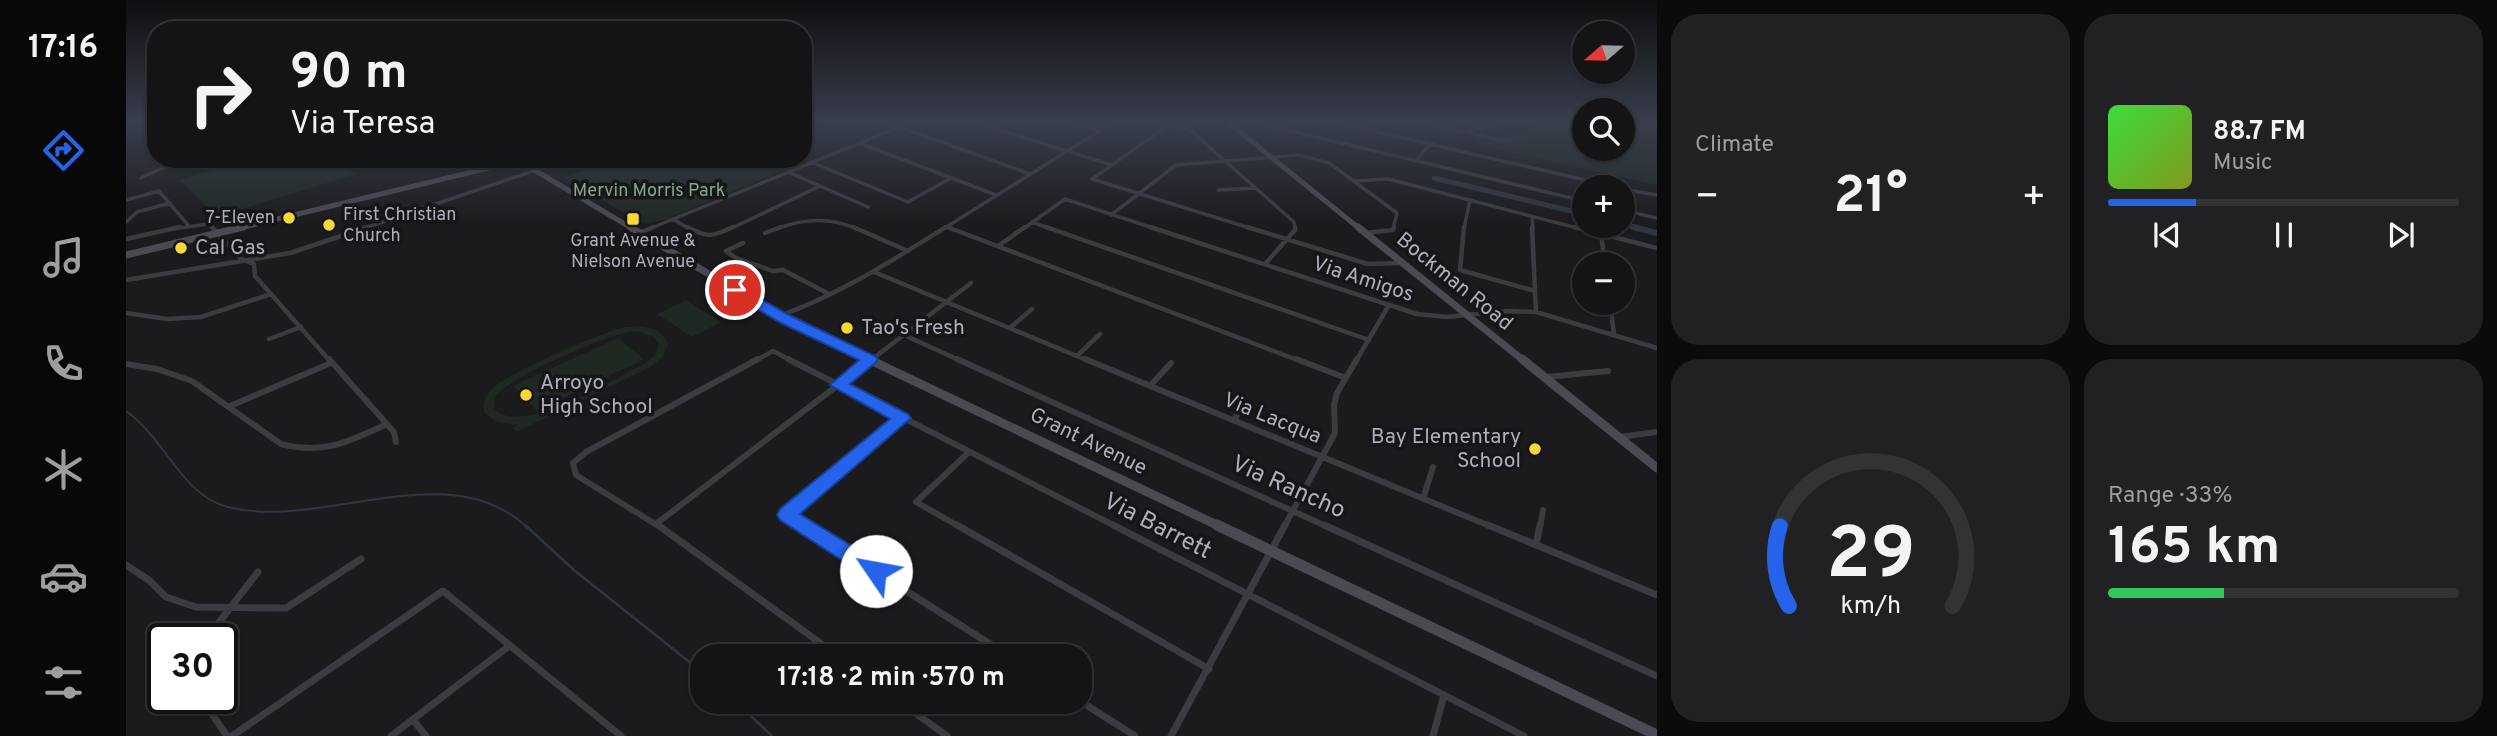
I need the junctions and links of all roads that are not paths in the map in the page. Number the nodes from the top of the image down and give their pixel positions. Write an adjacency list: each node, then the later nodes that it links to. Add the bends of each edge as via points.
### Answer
1 (897, 157): 27 (street)
2 (984, 157): 24 (street)
3 (1059, 157): 24 (street)
4 (1086, 157): 16 (street)
5 (1122, 157): 16 (street)
6 (1222, 157): 13 (street)
7 (1254, 157): 13 (street)
8 (1271, 157): 54 (main road, Bockman Road)
9 (1307, 157): 28 (street, via 1329,163)
10 (1401, 157): 14 (street)
11 (1419, 157): 14 (street)
12 (1487, 157): 25 (street)
13 (1225, 160): 30 (street); 33 (street, via 1176,166)
14 (1416, 161): 36 (street)
15 (812, 162): 27 (street, via 908,202)
16 (1112, 165): 33 (street, via 1092,179)
17 (162, 168): 26 (street)
18 (489, 168): 51 (main road)
19 (516, 168): 22 (main road)
20 (532, 168): 22 (main road, Grant Avenue)
21 (797, 168): 23 (street)
22 (535, 170): 52 (main road, Grant Avenue); 63 (street, via 290,253)
23 (787, 172): 29 (street); 45 (street)
24 (1030, 174): 34 (street)
25 (1572, 177)
26 (141, 178)
27 (951, 178): 34 (street)
28 (1354, 181): 38 (street, via 1388,179); 54 (street, via 1397,213 1393,230)
29 (820, 186): 40 (street); 45 (street, via 716,235 704,236)
30 (1256, 188): 31 (street); 57 (street, via 1294,222 1295,230)
31 (1218, 190)
32 (1635, 191): 35 (street)
33 (1139, 193): 42 (street); 57 (street)
34 (996, 195): 50 (street)
35 (1657, 195)
36 (1572, 198)
37 (126, 200): 39 (street, via 159,191)
38 (1470, 200): 43 (street); 69 (street, via 1460,270)
39 (170, 203): 46 (street, via 138,212); 48 (street)
40 (868, 207)
41 (1635, 213): 44 (street)
42 (1111, 215): 47 (street, Via Amigos, via 1065,199); 65 (street, Via Amigos)
43 (1532, 216): 49 (street); 69 (street)
44 (1657, 218)
45 (673, 219): 52 (street)
46 (126, 222)
47 (1032, 222): 59 (street); 86 (street)
48 (188, 225): 51 (street, via 205,223); 56 (street)
49 (1572, 226)
50 (947, 227): 59 (street); 61 (street)
51 (217, 232): 62 (main road); 63 (street)
52 (641, 232): 78 (main road, Grant Avenue)
53 (765, 233): 61 (street, via 796,221 838,220)
54 (1365, 233): 64 (main road, Bockman Road)
55 (1617, 238): 60 (street)
56 (126, 239)
57 (1287, 239): 64 (street, via 1368,264); 65 (street)
58 (743, 243): 71 (street, via 726,251 774,271 783,270)
59 (998, 246): 95 (street)
60 (1657, 248)
61 (908, 251): 66 (street)
62 (126, 253)
63 (247, 261): 67 (street); 70 (street, via 254,264 256,276)
64 (1402, 263): 79 (main road, Bockman Road)
65 (1265, 264): 73 (street, Via Amigos)
66 (874, 272): 71 (street); 72 (street, Via Lacqua)
67 (126, 280)
68 (971, 283): 72 (street)
69 (1535, 291): 75 (street)
70 (271, 294): 76 (street, via 201,317 167,319); 80 (street)
71 (829, 294): 78 (street)
72 (947, 302): 81 (street, Via Lacqua); 84 (street)
73 (1389, 305): 79 (street, Via Amigos, via 1425,316); 86 (street)
74 (1032, 309): 81 (street)
75 (1536, 312): 79 (street, Via Amigos); 83 (street, Via Amigos)
76 (126, 313)
77 (1612, 315): 83 (street)
78 (779, 316): 89 (main road, Grant Avenue)
79 (1469, 316): 94 (main road, Bockman Road)
80 (301, 327): 85 (street); 90 (street)
81 (1010, 328): 88 (street, Via Lacqua)
82 (1100, 334): 88 (street)
83 (1614, 334): 87 (street, Via Amigos)
84 (904, 335): 89 (street); 112 (street, Via Rancho)
85 (270, 339)
86 (1369, 340): 95 (street)
87 (1657, 348)
88 (1077, 356): 97 (street, Via Lacqua)
89 (870, 359): 96 (street); 115 (main road, Grant Avenue)
90 (331, 363): 99 (street); 102 (street)
91 (1171, 363): 97 (street)
92 (126, 364): 99 (street, via 192,381)
93 (1608, 371): 94 (street)
94 (1543, 377): 104 (main road, Bockman Road)
95 (1346, 378): 107 (street, via 1334,405 1335,433)
96 (838, 385): 100 (street, Via Barrett); 113 (street); 113 (street, Via Barrett, via 773,352 573,463 576,475)
97 (1150, 386): 101 (street, Via Lacqua)
98 (1244, 403): 101 (street)
99 (230, 406): 102 (street, via 281,444 315,452)
100 (902, 418): 106 (street, Via Barrett); 124 (street, via 786,515)
101 (1234, 420): 107 (street, Via Lacqua)
102 (387, 424): 105 (street)
103 (1657, 432): 104 (street)
104 (1620, 437): 109 (main road, Bockman Road)
105 (396, 442)
106 (969, 452): 119 (street, Via Barrett); 126 (street, via 916,502)
107 (1322, 457): 110 (street, Via Lacqua); 112 (street)
108 (1433, 467): 110 (street)
109 (1657, 467)
110 (1423, 499): 114 (street, Via Lacqua)
111 (1543, 510): 114 (street)
112 (1293, 511): 115 (street); 127 (street, Via Rancho)
113 (656, 524): 123 (street)
114 (1536, 545): 120 (street, Via Lacqua)
115 (1272, 552): 119 (street); 133 (main road, Grant Avenue)
116 (361, 559): 121 (street, via 286,608)
117 (126, 565): 121 (street, via 166,597 196,607)
118 (258, 572): 121 (street)
119 (1248, 595): 126 (street); 128 (street, Via Barrett)
120 (1657, 595)
121 (232, 606): 122 (street)
122 (219, 623)
123 (821, 644)
124 (990, 644)
125 (509, 646): 132 (street); 134 (street, via 443,591); 137 (street)
126 (1209, 669): 140 (street)
127 (1657, 676)
128 (1444, 695): 141 (street); 142 (street, Via Barrett)
129 (1092, 709): 139 (street)
130 (213, 714): 134 (street)
131 (917, 714): 138 (street)
132 (413, 720): 135 (street); 136 (street)
133 (1657, 735)
134 (230, 736)
135 (391, 736)
136 (426, 736)
137 (621, 736)
138 (947, 736)
139 (1135, 736)
140 (1171, 736)
141 (1433, 736)
142 (1524, 736)

